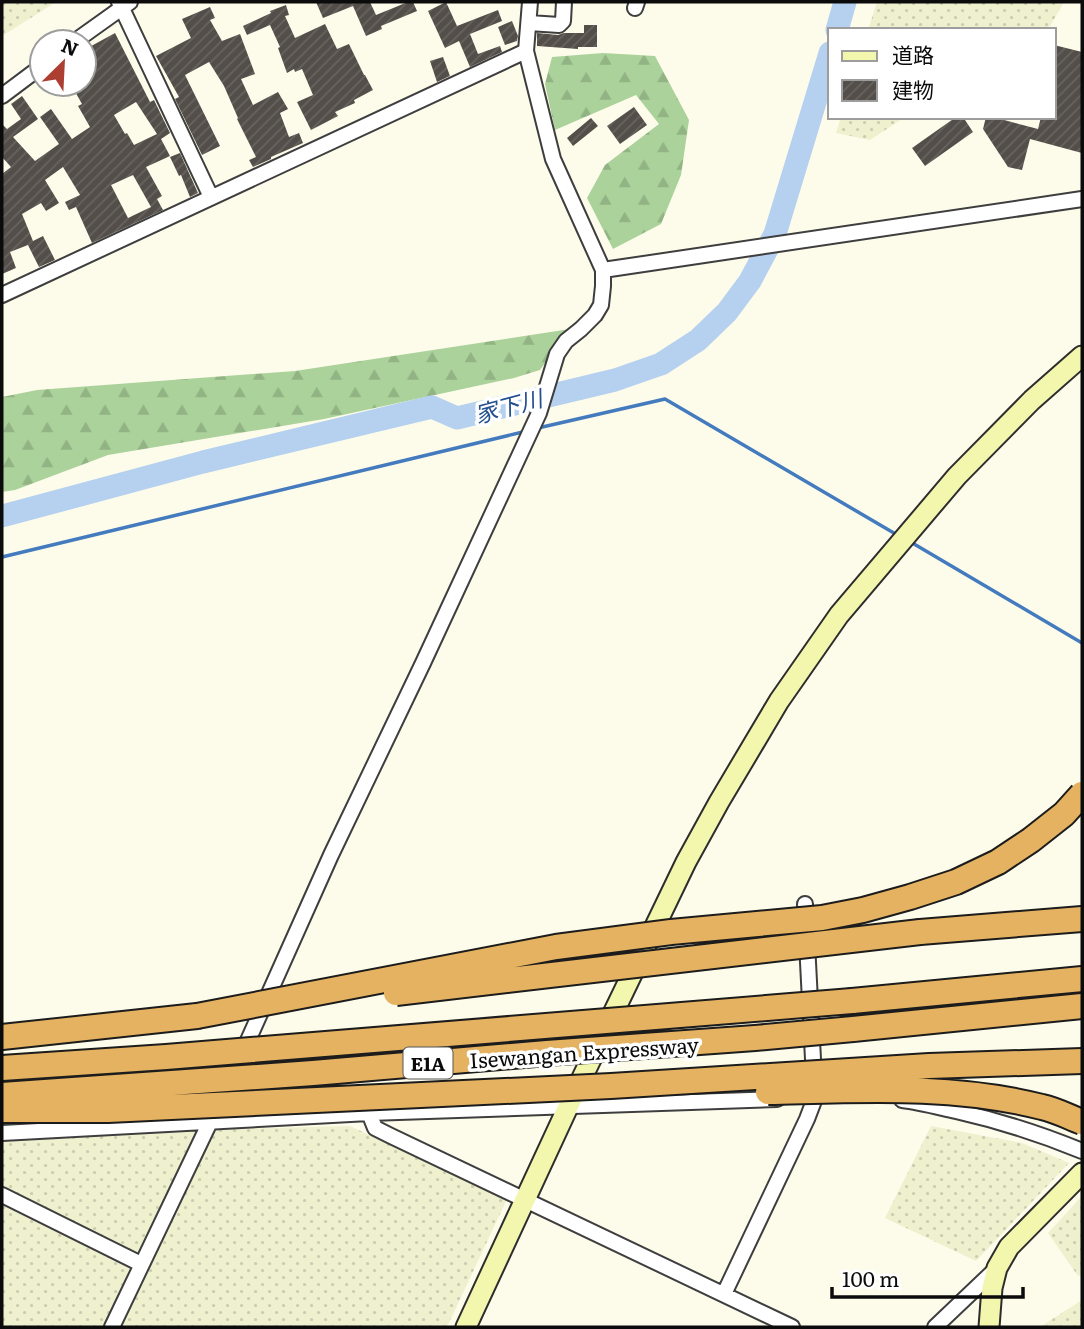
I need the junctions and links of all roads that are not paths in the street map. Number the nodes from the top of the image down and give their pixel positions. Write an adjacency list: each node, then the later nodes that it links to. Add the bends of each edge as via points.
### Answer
1 (530, 2): 4 (street)
2 (564, 2): 4 (street, via 559,25)
3 (123, 3): 5 (street); 9 (street)
4 (528, 23): 6 (street)
5 (92, 28)
6 (526, 51): 9 (street); 11 (street, via 553,159)
7 (28, 76): 8 (street)
8 (2, 96)
9 (211, 197): 12 (street)
10 (1082, 200): 11 (street)
11 (603, 270): 29 (street, via 601,305 557,354 539,413)
12 (2, 295)
13 (1082, 356): 26 (street, via 1031,400 957,476 839,615 787,690 686,863)
14 (1082, 794): 19 (highway, bridge, via 1053,822 998,862 956,883 863,910 556,947)
15 (805, 904): 25 (street)
16 (1082, 919): 19 (highway, bridge, via 920,932)
17 (1081, 979): 22 (highway, Isewangan Expressway / E1A, bridge)
18 (1082, 1006): 24 (highway, Isewangan Expressway / E1A, bridge, via 755,1038)
19 (197, 1016): 20 (highway)
20 (2, 1037)
21 (1082, 1061): 23 (highway, bridge)
22 (2, 1068)
23 (611, 1086): 27 (highway, bridge, via 108,1110); 30 (highway, bridge, via 685,1091 935,1090 992,1096)
24 (2, 1095)
25 (815, 1098): 26 (street); 32 (street, via 905,1100 936,1106 1010,1124); 38 (street)
26 (568, 1107): 28 (street); 35 (street)
27 (2, 1110)
28 (369, 1113): 29 (street); 35 (street, via 376,1128)
29 (211, 1122): 31 (street); 36 (street)
30 (1082, 1122)
31 (2, 1133)
32 (1082, 1151)
33 (1082, 1173): 37 (street, via 1009,1247)
34 (2, 1195): 36 (street)
35 (525, 1199): 38 (street); 40 (street)
36 (141, 1264): 39 (street)
37 (997, 1268): 42 (street); 43 (street)
38 (724, 1294): 41 (street)
39 (112, 1327)
40 (466, 1327)
41 (792, 1327)
42 (934, 1327)
43 (989, 1327)

